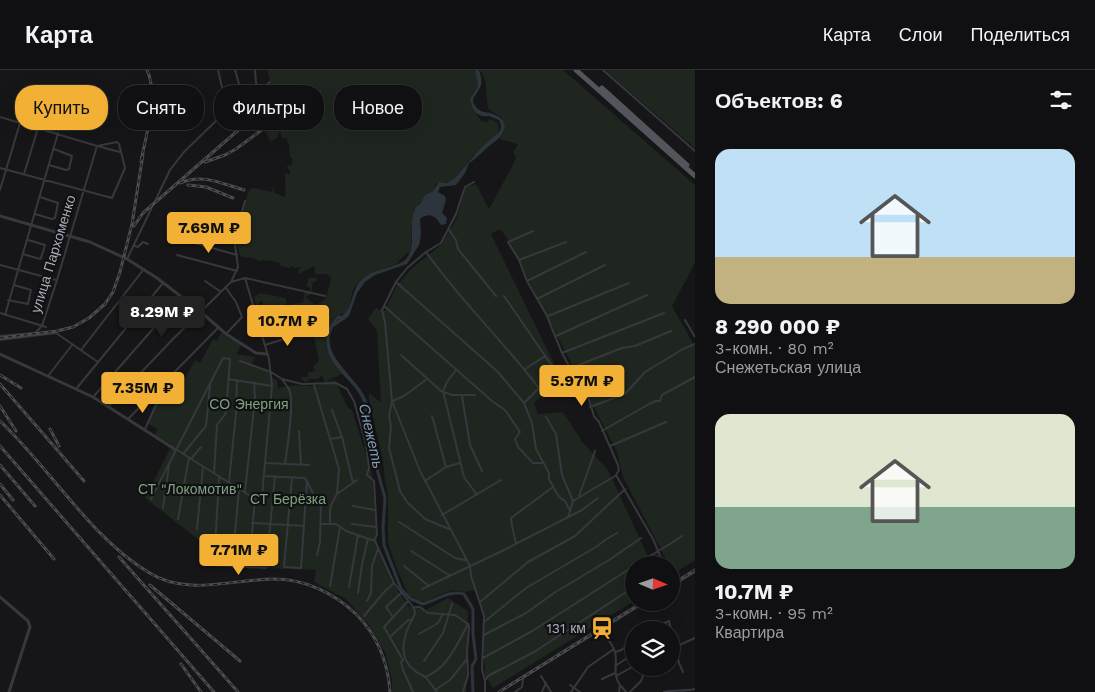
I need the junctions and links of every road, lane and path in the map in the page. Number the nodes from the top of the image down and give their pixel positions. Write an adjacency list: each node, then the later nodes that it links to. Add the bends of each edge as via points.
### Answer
1 (218, 70): 8 (street)
2 (235, 70): 9 (street)
3 (255, 70): 10 (street)
4 (576, 70): 28 (main road)
5 (581, 70): 26 (main road)
6 (603, 70): 21 (street)
7 (270, 82): 11 (street)
8 (222, 85)
9 (239, 85)
10 (257, 85)
11 (266, 85)
12 (0, 117): 13 (street)
13 (15, 122)
14 (214, 123): 47 (street, via 170,170)
15 (18, 130): 25 (street)
16 (37, 130): 27 (street)
17 (45, 130): 18 (street)
18 (58, 134): 19 (street); 20 (street)
19 (97, 146): 22 (street); 22 (street, via 117,142); 32 (street, улица Пархоменко)
20 (54, 150): 23 (street); 23 (street, via 72,156 69,169)
21 (695, 150)
22 (120, 153): 32 (street, via 125,168 112,198)
23 (49, 165): 29 (street)
24 (0, 168): 25 (street)
25 (6, 170): 27 (street); 31 (street)
26 (695, 172)
27 (24, 174): 29 (street)
28 (695, 176)
29 (45, 180): 32 (street); 33 (street)
30 (474, 182): 39 (street, via 465,187)
31 (0, 190)
32 (84, 191): 41 (street, улица Пархоменко)
33 (40, 197): 35 (street); 35 (street, via 58,203 54,218)
34 (245, 201): 42 (street)
35 (35, 214): 37 (street)
36 (0, 216): 37 (street)
37 (31, 226): 41 (street); 43 (street)
38 (191, 227): 42 (street)
39 (449, 230): 48 (street, via 441,243); 74 (street, via 458,249)
40 (533, 231): 54 (street, via 508,242)
41 (70, 236): 53 (street); 61 (street, улица Пархоменко)
42 (234, 237): 52 (street)
43 (27, 240): 50 (street); 50 (street, via 45,246 42,258)
44 (184, 240): 52 (street)
45 (566, 242): 54 (street)
46 (148, 244): 47 (street, via 143,242)
47 (135, 246): 53 (street)
48 (426, 252): 65 (street); 108 (street, via 443,277)
49 (586, 252): 63 (street)
50 (23, 254): 58 (street)
51 (177, 255): 59 (street)
52 (237, 255): 59 (street)
53 (127, 259): 57 (street)
54 (519, 260): 63 (street)
55 (605, 265): 76 (street)
56 (0, 266): 58 (street)
57 (144, 269): 66 (street); 98 (street)
58 (17, 271): 61 (street); 68 (street)
59 (237, 271): 64 (street)
60 (245, 278): 64 (street); 73 (street); 97 (street)
61 (57, 280): 85 (street, улица Пархоменко)
62 (205, 281): 70 (street)
63 (527, 281): 76 (street)
64 (232, 282): 69 (street)
65 (396, 282): 78 (street); 127 (street, via 496,371)
66 (163, 283): 72 (street); 105 (street)
67 (629, 283): 83 (street)
68 (14, 285): 77 (street); 77 (street, via 31,290 28,304)
69 (226, 288): 70 (street); 90 (street, via 242,317)
70 (221, 292): 79 (street)
71 (647, 295): 92 (street)
72 (182, 296): 79 (street); 125 (street)
73 (326, 296)
74 (496, 296)
75 (504, 296): 103 (street)
76 (537, 299): 83 (street)
77 (8, 300): 82 (street)
78 (384, 306): 107 (street); 126 (street)
79 (201, 312): 87 (street); 129 (street)
80 (0, 313): 82 (street)
81 (664, 313): 99 (street)
82 (5, 315): 85 (street)
83 (547, 316): 92 (street)
84 (685, 320): 93 (street)
85 (42, 326): 86 (street); 91 (street, улица Пархоменко, via 35,333)
86 (46, 327)
87 (218, 328): 90 (street); 134 (street)
88 (671, 331): 106 (street)
89 (306, 332): 97 (street)
90 (226, 334): 101 (street, via 256,353)
91 (0, 336)
92 (556, 336): 99 (street)
93 (695, 337)
94 (0, 340): 96 (street, via 56,333)
95 (695, 344): 130 (street, via 645,372 626,394)
96 (72, 345): 98 (street); 110 (street)
97 (265, 345): 101 (street)
98 (81, 351): 105 (street)
99 (562, 352): 106 (street)
100 (0, 354): 110 (street)
101 (267, 354): 109 (street)
102 (401, 356): 114 (street)
103 (545, 356): 108 (street); 120 (street, via 559,376)
104 (240, 361): 109 (street)
105 (98, 362): 121 (street)
106 (571, 368): 130 (street, via 586,390)
107 (457, 369): 122 (street); 149 (street, via 506,410 520,432 514,439 518,447 533,463)
108 (525, 369): 120 (street)
109 (271, 372): 113 (street); 119 (street)
110 (48, 376): 121 (street)
111 (695, 377): 138 (street, via 662,395 660,401 656,400)
112 (228, 379): 115 (street); 117 (street, via 230,359 223,358); 157 (street, via 226,413 217,426)
113 (282, 379): 118 (street); 151 (street, via 289,389 291,415)
114 (427, 379): 122 (street); 126 (street)
115 (237, 380): 116 (street); 167 (street)
116 (254, 382): 119 (street); 172 (street)
117 (210, 384): 143 (street); 145 (street, via 206,426)
118 (314, 385): 140 (street); 182 (street, via 336,383 343,386 354,401 366,444 367,475 374,482)
119 (272, 386): 147 (street)
120 (539, 388): 127 (street)
121 (76, 389): 125 (street)
122 (443, 391): 124 (street); 148 (street)
123 (474, 394): 124 (street)
124 (462, 396): 156 (street, via 470,445)
125 (93, 397): 129 (street)
126 (392, 401): 166 (street); 198 (street, via 389,448 400,491 425,518)
127 (524, 403): 149 (street)
128 (156, 405): 136 (street)
129 (110, 406): 134 (street)
130 (590, 406): 138 (street)
131 (332, 410): 139 (street)
132 (432, 416): 155 (street)
133 (546, 417): 179 (street, via 556,434 562,474)
134 (129, 418): 136 (street)
135 (666, 422): 141 (street)
136 (144, 429): 143 (street)
137 (299, 431): 152 (street)
138 (602, 431): 141 (street)
139 (342, 437): 140 (street); 168 (street)
140 (330, 440): 173 (street, via 339,469)
141 (610, 446): 158 (street, via 618,465)
142 (201, 447): 146 (street)
143 (176, 450): 145 (street); 150 (street)
144 (595, 451): 175 (street)
145 (183, 454): 146 (street)
146 (190, 458): 154 (street); 186 (street)
147 (265, 463): 151 (street); 159 (street)
148 (460, 463): 155 (street); 174 (street, via 464,476)
149 (543, 463): 169 (street)
150 (170, 464): 177 (street); 181 (street)
151 (285, 464): 152 (street)
152 (301, 464): 153 (street)
153 (309, 465)
154 (204, 467): 157 (street); 197 (street)
155 (446, 467): 166 (street)
156 (482, 471)
157 (214, 473): 161 (street)
158 (616, 475): 171 (street); 175 (street)
159 (264, 476): 160 (street); 178 (street, via 262,496)
160 (275, 476): 162 (street); 190 (street)
161 (219, 477): 167 (street); 215 (street, via 214,565)
162 (292, 478): 165 (street, via 305,478); 193 (street)
163 (357, 480): 168 (street)
164 (501, 480): 174 (street)
165 (307, 481): 191 (street, via 316,499 321,500); 194 (street)
166 (425, 481): 184 (street)
167 (229, 482): 170 (street)
168 (353, 483): 173 (street)
169 (554, 487): 183 (street); 205 (street, via 511,518)
170 (239, 489): 172 (street); 215 (street)
171 (625, 489): 208 (street, via 653,538); 232 (street, via 576,536 528,562)
172 (245, 492): 178 (street)
173 (337, 494): 189 (street, via 330,505)
174 (477, 495): 184 (street)
175 (579, 497): 179 (street)
176 (598, 498): 185 (street)
177 (152, 499)
178 (256, 499): 188 (street)
179 (573, 500): 183 (street)
180 (353, 506): 182 (street)
181 (163, 508)
182 (375, 510): 196 (street)
183 (570, 511): 185 (street)
184 (442, 515): 198 (street)
185 (568, 517): 205 (street)
186 (178, 519)
187 (399, 522): 212 (street, via 455,558)
188 (252, 523): 190 (street); 216 (street)
189 (330, 523): 191 (street); 195 (street)
190 (270, 524): 193 (street); 216 (street, via 266,568)
191 (321, 524): 209 (street)
192 (352, 524): 196 (street)
193 (287, 525): 194 (street); 194 (street, via 284,567 301,568)
194 (304, 526)
195 (340, 527): 200 (street); 222 (street)
196 (376, 527): 204 (street)
197 (197, 529)
198 (450, 529): 212 (street)
199 (616, 533): 241 (street, via 526,588)
200 (358, 535): 202 (street); 224 (street)
201 (682, 536): 208 (street)
202 (368, 538): 204 (street); 226 (street)
203 (642, 538): 245 (street, via 526,613)
204 (374, 540): 206 (street)
205 (516, 543): 214 (street)
206 (379, 548): 221 (street); 230 (street, via 372,566 371,593)
207 (411, 550): 219 (street)
208 (657, 552): 210 (street); 211 (street)
209 (317, 555)
210 (648, 556)
211 (659, 556)
212 (467, 560): 214 (street)
213 (404, 566): 223 (street)
214 (470, 566): 219 (street); 232 (street)
215 (232, 567): 216 (street)
216 (249, 568)
217 (625, 571): 251 (street, via 534,630)
218 (695, 572): 220 (street)
219 (450, 576): 223 (street)
220 (680, 581)
221 (394, 583): 227 (street); 238 (street)
222 (330, 586)
223 (429, 586): 225 (street)
224 (349, 587)
225 (422, 589)
226 (358, 593)
227 (401, 593): 231 (street); 239 (street, via 386,606)
228 (625, 593): 265 (street, via 558,638 488,676)
229 (0, 597): 272 (street, via 28,621 30,627)
230 (367, 601)
231 (408, 601): 234 (street); 239 (street)
232 (480, 602): 241 (street)
233 (452, 604): 237 (street)
234 (414, 608): 236 (street, via 420,607 428,613); 240 (street)
235 (632, 611): 243 (street)
236 (444, 613): 237 (street); 244 (street, via 438,623)
237 (449, 614): 242 (street); 255 (street, via 444,633)
238 (364, 616)
239 (393, 617): 246 (street, via 384,627)
240 (411, 620): 246 (street); 252 (street, via 404,636)
241 (484, 622): 245 (street)
242 (468, 624): 253 (street); 263 (street, via 444,665)
243 (602, 630): 250 (street); 277 (street, via 523,678 522,687)
244 (419, 634)
245 (483, 635): 251 (street)
246 (390, 637): 252 (street)
247 (695, 638): 248 (street)
248 (680, 645)
249 (625, 647): 250 (street)
250 (614, 651): 257 (street); 269 (street, via 588,667)
251 (483, 658): 265 (street)
252 (404, 659): 263 (street, via 414,671); 273 (street, via 401,662 403,670)
253 (467, 659): 271 (street, via 450,680); 275 (street, via 468,676)
254 (625, 660): 257 (street)
255 (424, 661)
256 (680, 665): 259 (street)
257 (615, 666): 260 (street)
258 (625, 670): 260 (street)
259 (683, 672)
260 (616, 675): 264 (street); 268 (street)
261 (541, 676): 266 (street)
262 (643, 676): 283 (street)
263 (425, 677): 271 (street)
264 (602, 679)
265 (485, 681): 276 (street)
266 (546, 683): 278 (street); 279 (street)
267 (570, 685): 269 (street)
268 (620, 685): 282 (street); 283 (street)
269 (575, 687): 280 (street); 281 (street)
270 (695, 689): 284 (street)
271 (436, 690): 274 (street)
272 (9, 692)
273 (413, 692)
274 (430, 692)
275 (464, 692)
276 (485, 692)
277 (515, 692)
278 (542, 692)
279 (552, 692)
280 (571, 692)
281 (580, 692)
282 (619, 692)
283 (628, 692)
284 (664, 692)

